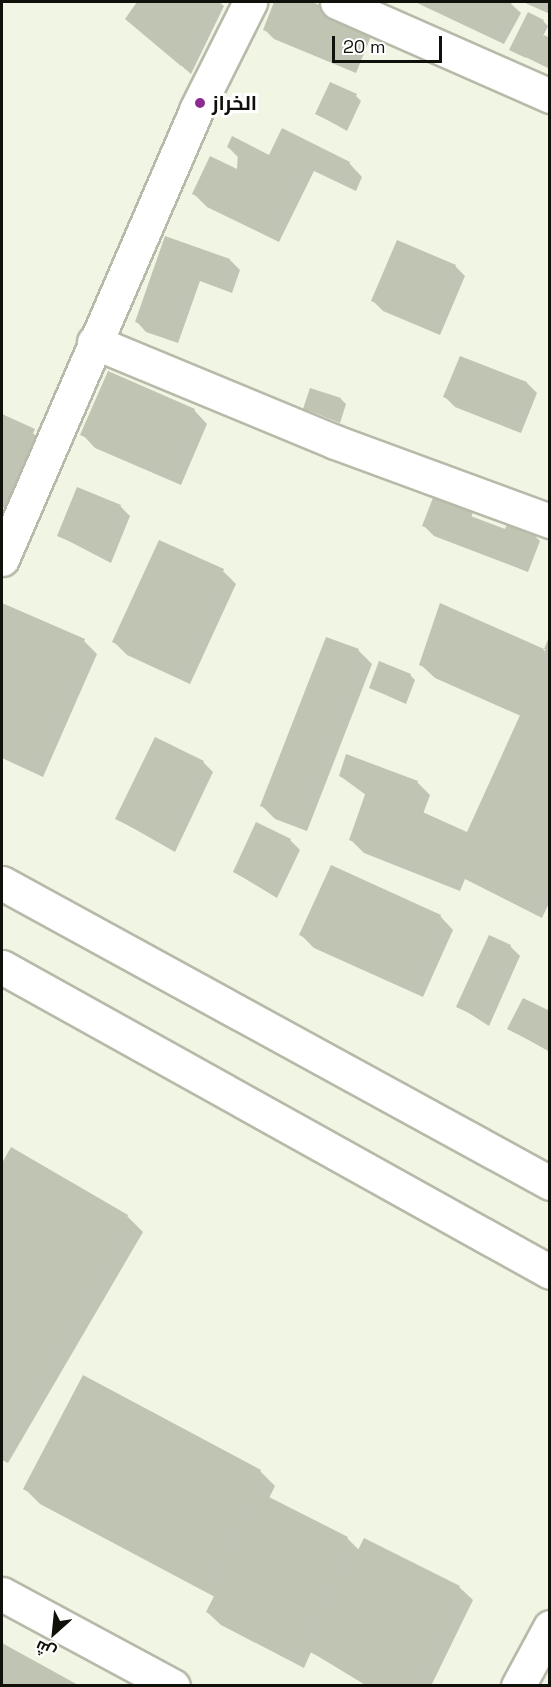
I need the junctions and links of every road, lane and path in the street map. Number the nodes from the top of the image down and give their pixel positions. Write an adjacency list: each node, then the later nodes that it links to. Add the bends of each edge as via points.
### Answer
1 (250, 2): 4 (street, via 196,110)
2 (337, 2): 3 (street)
3 (549, 96)
4 (94, 342): 5 (street, via 335,442); 6 (street)
5 (549, 520)
6 (2, 559)
7 (2, 883): 9 (street)
8 (2, 967): 10 (street)
9 (549, 1183)
10 (549, 1272)
11 (2, 1594): 13 (street)
12 (549, 1627): 14 (street)
13 (173, 1686)
14 (518, 1686)

